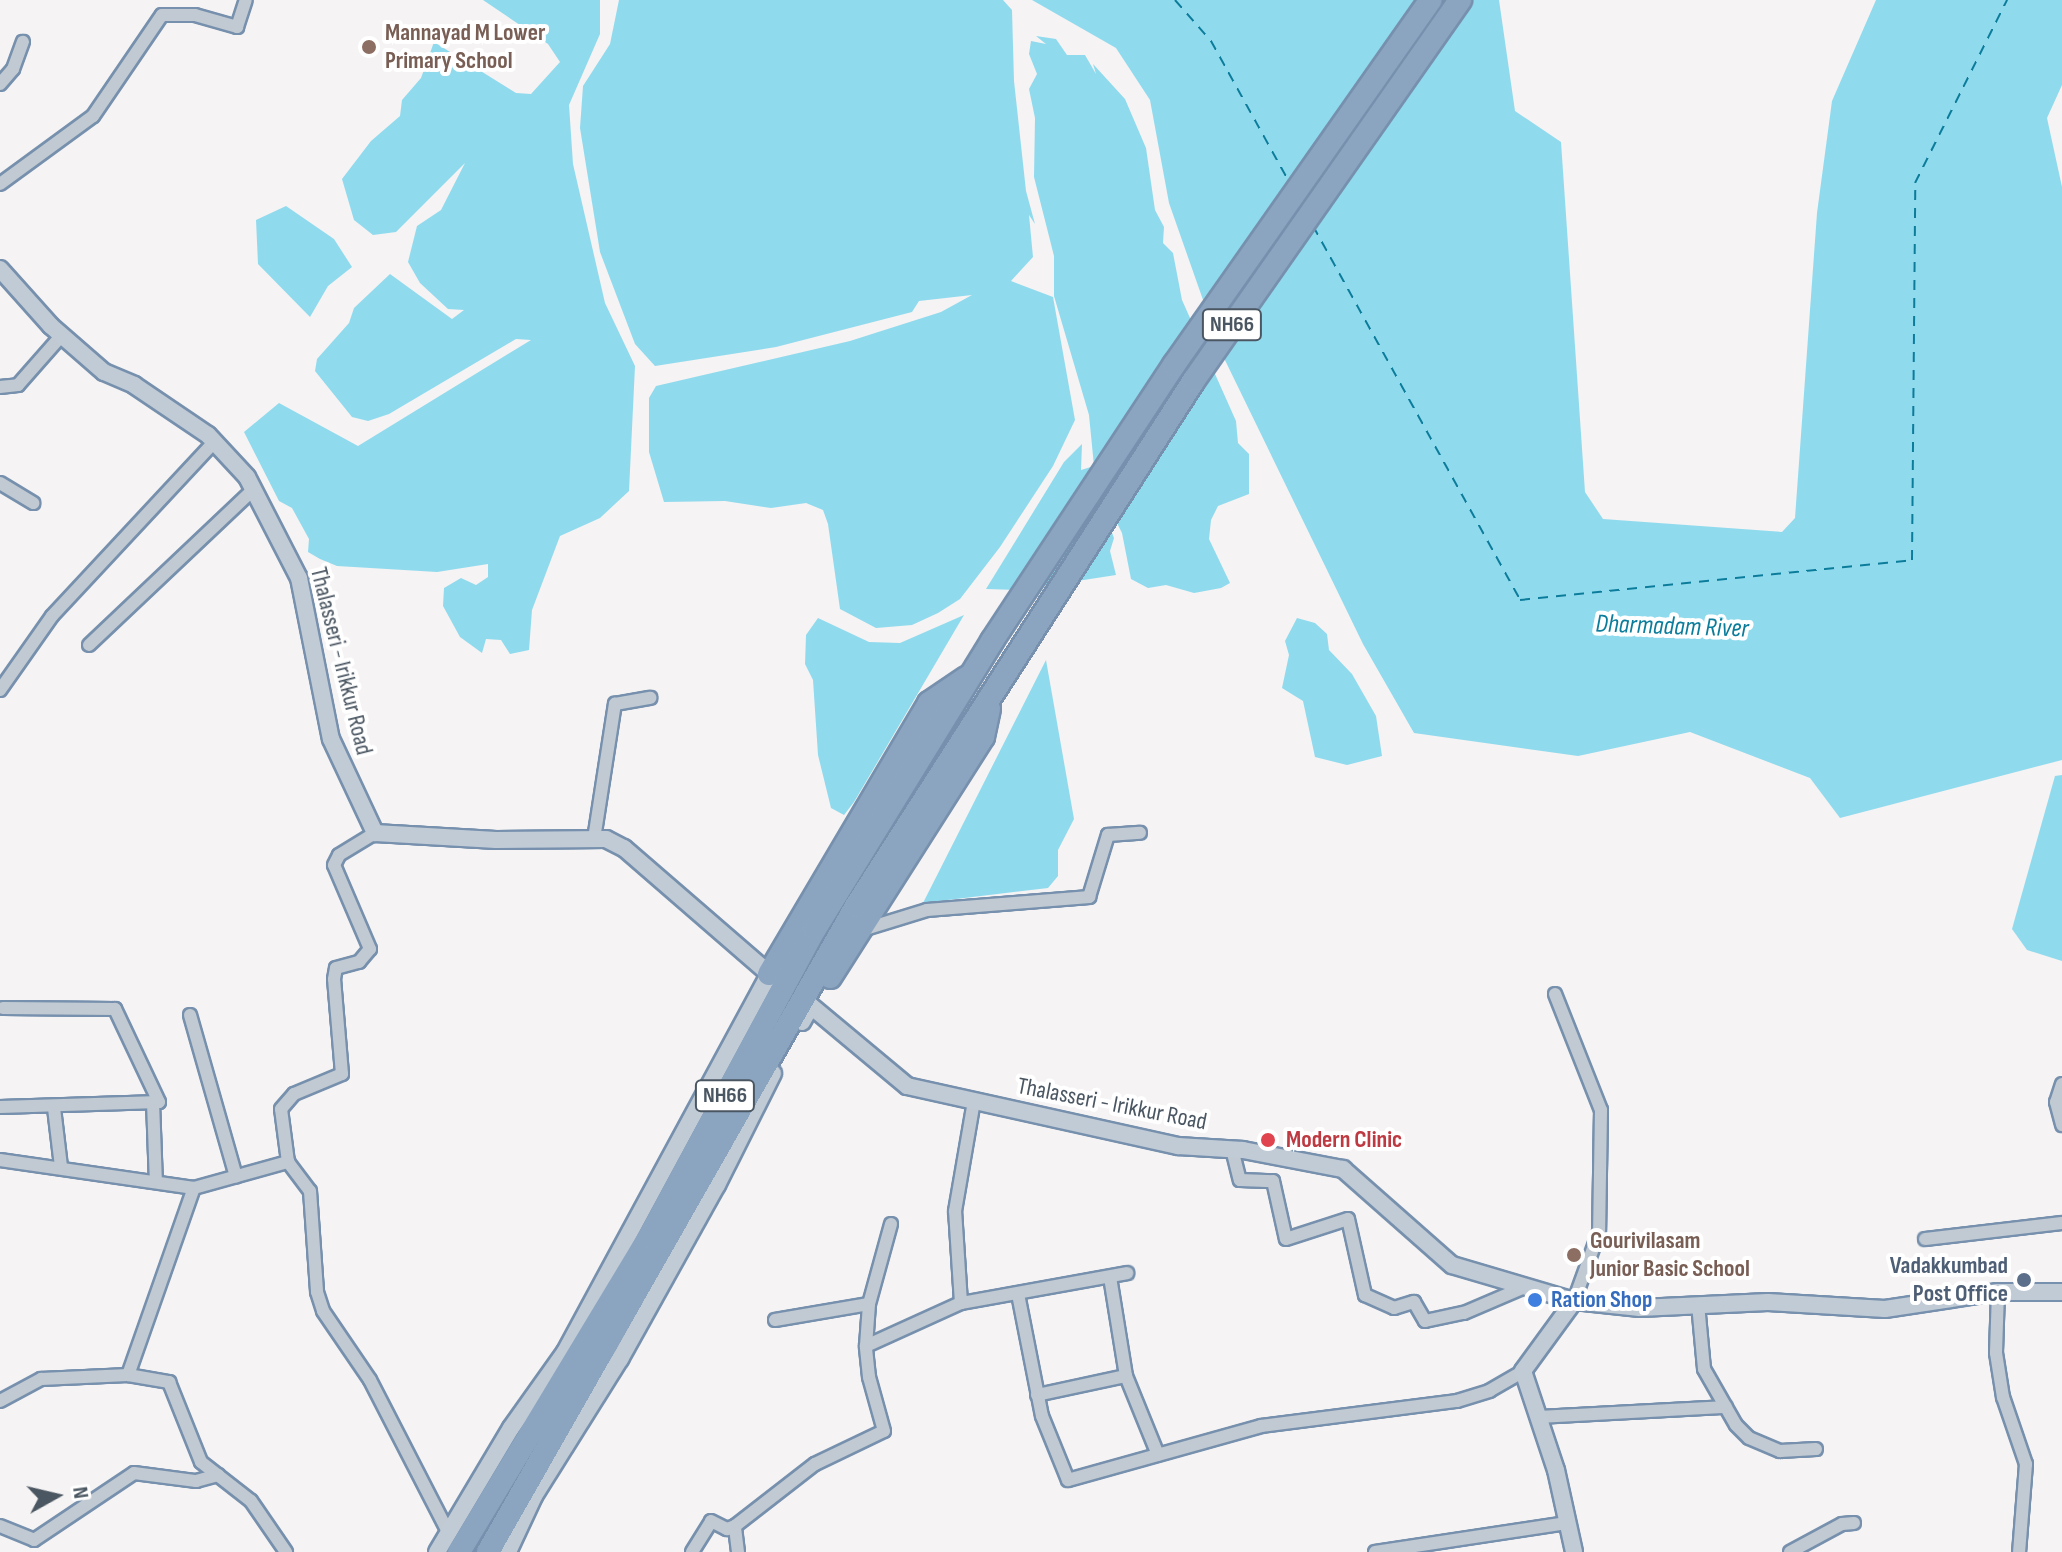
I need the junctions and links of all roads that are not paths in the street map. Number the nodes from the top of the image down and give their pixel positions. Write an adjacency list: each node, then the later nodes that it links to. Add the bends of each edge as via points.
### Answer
1 (246, 0): 6 (street, via 237,27 195,15 162,15 99,110)
2 (1431, 0): 15 (highway, NH66, via 1174,365)
3 (1460, 0): 17 (highway, NH66, via 1194,380)
4 (23, 42): 5 (street)
5 (0, 84)
6 (0, 184)
7 (0, 269): 8 (main road, Thalasseri - Irikkur Road)
8 (62, 335): 9 (street, via 18,385); 10 (main road, Thalasseri - Irikkur Road, via 104,372 134,385)
9 (0, 387)
10 (215, 441): 12 (main road, Thalasseri - Irikkur Road); 16 (street, via 52,616)
11 (0, 483): 13 (street)
12 (253, 490): 14 (street); 19 (main road, Thalasseri - Irikkur Road, via 299,578 331,739)
13 (33, 503)
14 (89, 645)
15 (972, 674): 23 (highway, via 929,703); 70 (highway, NH66, via 815,929 649,1237)
16 (0, 690)
17 (993, 692): 22 (highway, via 983,737); 74 (highway, NH66, via 833,946)
18 (650, 698): 21 (street, via 615,704)
19 (375, 833): 21 (main road); 36 (street, via 339,855 334,865 370,949 366,958 336,968 346,1067 342,1074 294,1094 281,1109)
20 (1140, 833): 22 (street, via 1108,835 1089,897 927,910)
21 (594, 839): 23 (main road, via 624,848)
22 (862, 930): 25 (highway)
23 (772, 976): 70 (main road, via 565,1352)
24 (1555, 994): 50 (street, via 1601,1110 1599,1232)
25 (811, 1006): 29 (main road, Thalasseri - Irikkur Road, via 907,1086); 75 (main road, via 620,1359 534,1496)
26 (3, 1008): 30 (street, via 115,1009 128,1045 159,1097)
27 (190, 1015): 38 (street)
28 (2062, 1084): 33 (street, via 2056,1102)
29 (974, 1101): 34 (main road, Thalasseri - Irikkur Road, via 1178,1146); 51 (street, via 955,1211)
30 (153, 1102): 32 (street); 39 (street)
31 (0, 1107): 32 (street)
32 (54, 1108): 37 (street)
33 (2062, 1125)
34 (1232, 1149): 46 (main road, Thalasseri - Irikkur Road, via 1343,1169 1452,1265); 46 (street, via 1240,1180 1273,1181 1286,1239 1348,1219 1365,1295 1394,1308 1414,1302 1425,1321 1464,1313)
35 (0, 1160): 37 (street)
36 (288, 1162): 38 (street); 70 (street, via 304,1175 310,1191 323,1311 370,1380)
37 (61, 1167): 39 (street)
38 (236, 1177): 40 (street)
39 (156, 1182): 40 (street)
40 (194, 1188): 57 (street)
41 (2062, 1223): 43 (street)
42 (891, 1224): 52 (street)
43 (1925, 1239)
44 (1127, 1273): 45 (street)
45 (1110, 1277): 49 (street); 58 (street)
46 (1520, 1289): 50 (main road, Thalasseri - Irikkur Road)
47 (1998, 1292): 48 (main road, Thalasseri - Irikkur Road); 53 (main road, Thalasseri - Irikkur Road, via 1885,1309); 81 (street, via 1996,1353 2003,1397 2026,1464)
48 (2062, 1292)
49 (1018, 1294): 51 (street); 59 (street)
50 (1574, 1301): 53 (main road, Thalasseri - Irikkur Road, via 1640,1308); 56 (main road)
51 (961, 1303): 55 (street)
52 (869, 1304): 54 (street); 55 (street)
53 (1698, 1304): 61 (street, via 1704,1369)
54 (775, 1320)
55 (866, 1346): 69 (street, via 884,1431 815,1464)
56 (1523, 1371): 62 (main road); 64 (street, via 1489,1391 1457,1401 1261,1426)
57 (128, 1375): 60 (street, via 41,1379); 65 (street, via 169,1382 201,1462)
58 (1126, 1376): 59 (street); 64 (street)
59 (1037, 1395): 64 (street, via 1068,1480)
60 (0, 1401)
61 (1726, 1407): 62 (street); 63 (street, via 1749,1438 1762,1445 1780,1451)
62 (1540, 1417): 66 (main road)
63 (1816, 1449)
64 (1158, 1455)
65 (218, 1475): 71 (street, via 196,1481 134,1473); 72 (street, via 251,1501)
66 (1567, 1523): 78 (street); 79 (main road)
67 (1854, 1523): 80 (street)
68 (0, 1526): 71 (street)
69 (735, 1526): 76 (street, via 727,1529 711,1521); 77 (street)
70 (453, 1542): 73 (main road)
71 (31, 1546)
72 (286, 1552)
73 (437, 1552)
74 (488, 1552)
75 (508, 1552)
76 (692, 1552)
77 (738, 1552)
78 (1375, 1552)
79 (1574, 1552)
80 (1790, 1552)
81 (2019, 1552)

